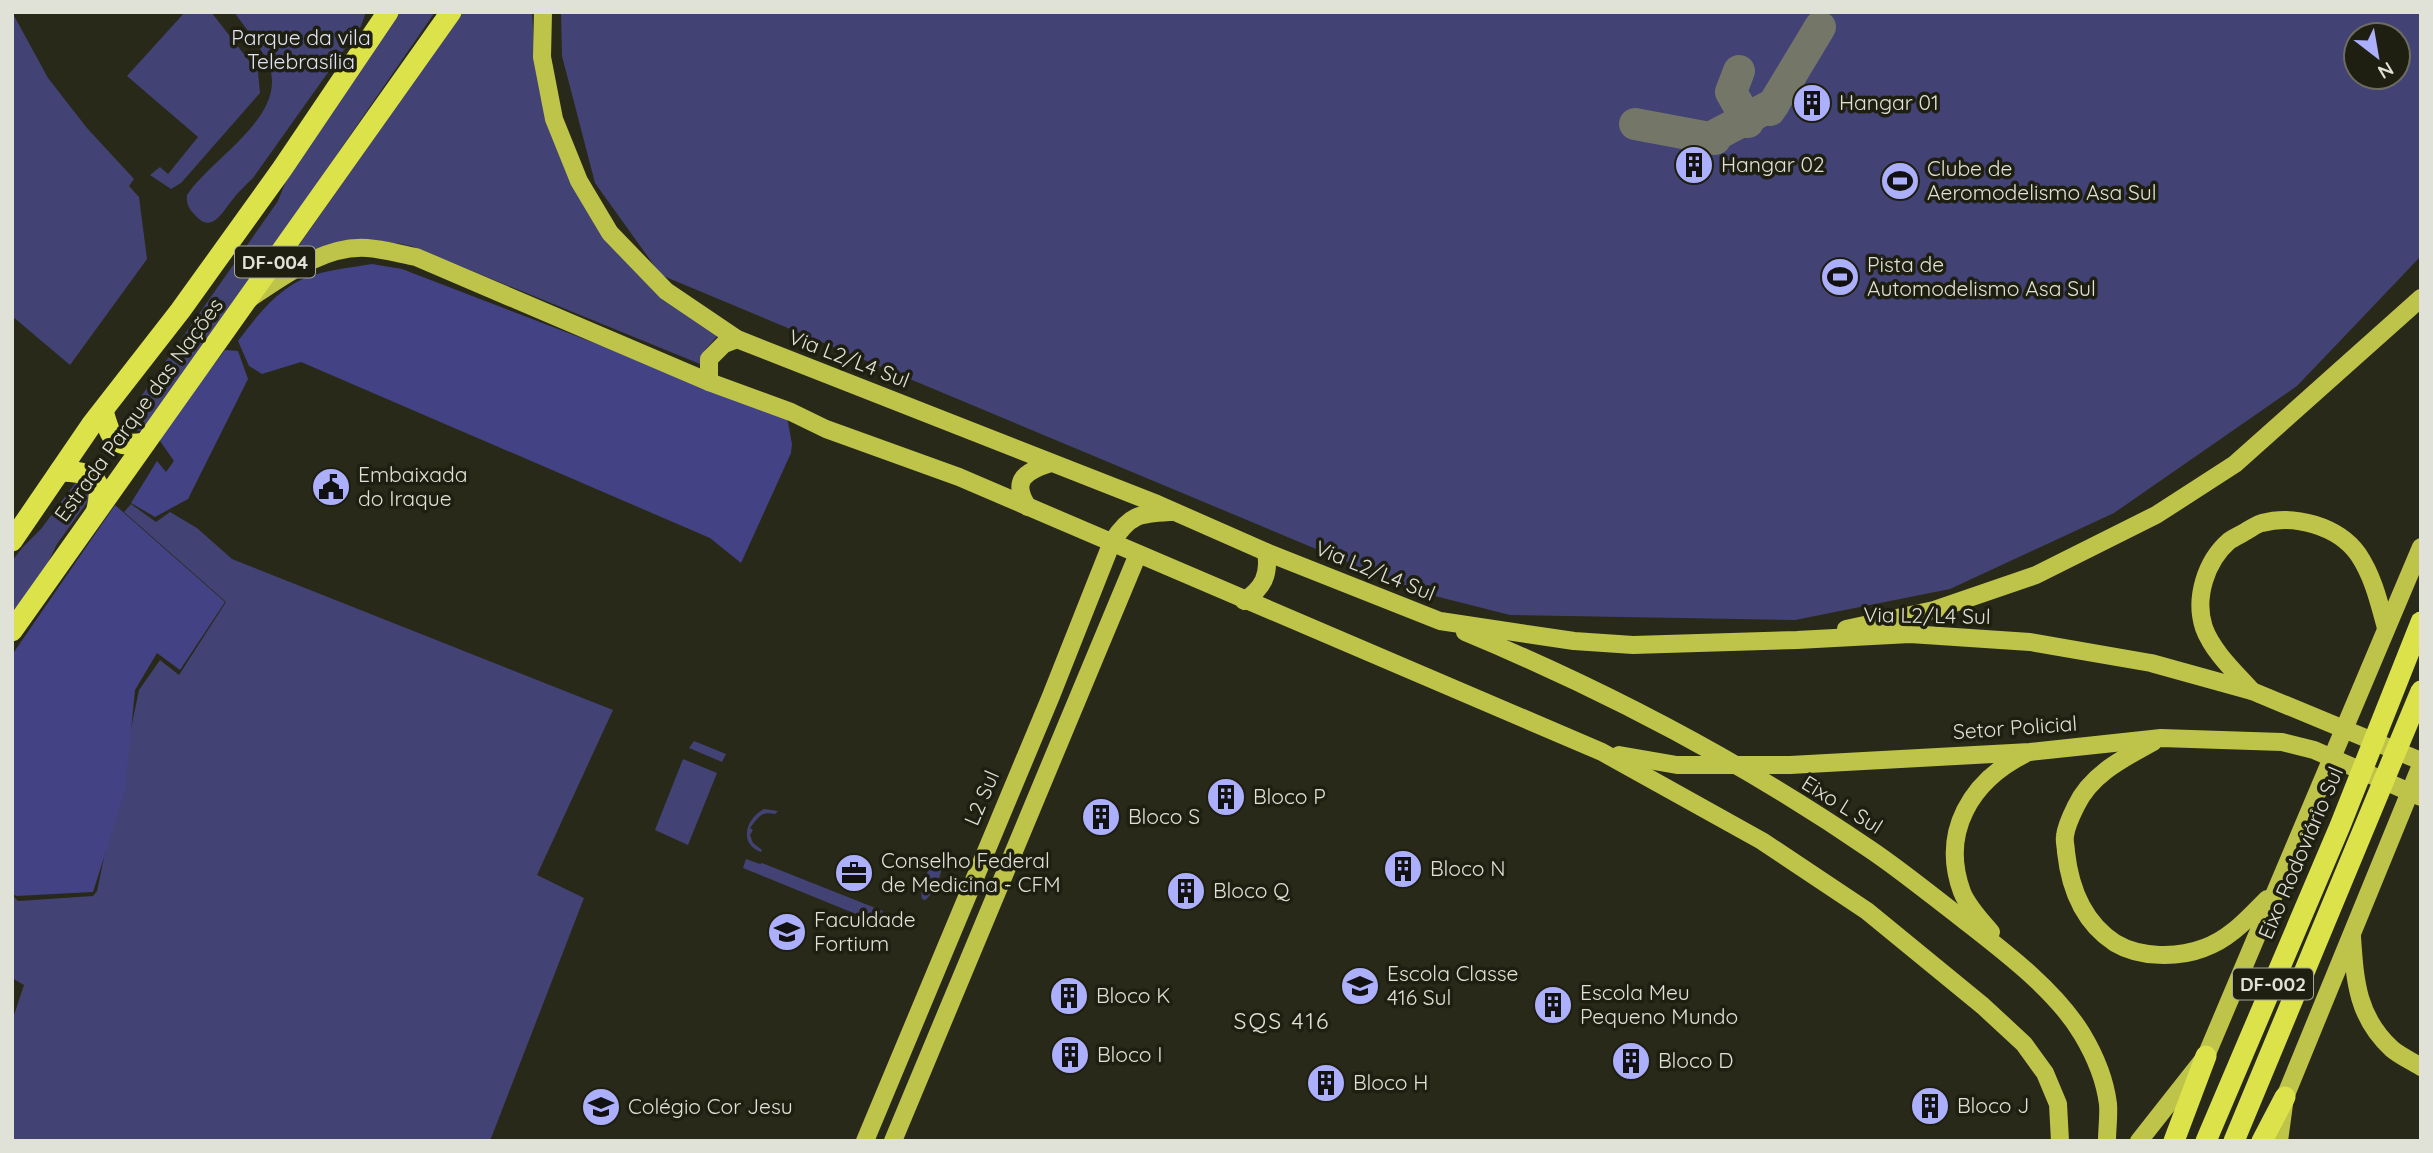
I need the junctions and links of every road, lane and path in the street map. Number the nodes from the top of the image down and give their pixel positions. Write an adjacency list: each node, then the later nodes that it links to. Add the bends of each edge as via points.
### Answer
1 (388, 12): 8 (highway, Estrada Parque das Nações / DF-004, via 282,169)
2 (451, 12): 5 (highway, Estrada Parque das Nações / DF-004)
3 (543, 12): 6 (main road, Via L2/L4 Sul, via 541,57 554,119 579,181 610,233 639,265 666,291)
4 (2421, 298): 25 (main road, via 2235,464 2156,515 2036,575 1934,610)
5 (249, 299): 7 (main road, via 293,269 336,252 365,248 416,257); 9 (highway, Estrada Parque das Nações / DF-004)
6 (737, 338): 7 (main road, via 709,359); 10 (main road, Via L2/L4 Sul)
7 (709, 382): 12 (main road)
8 (103, 411): 9 (highway, via 110,435 118,443); 11 (highway, Estrada Parque das Nações / DF-004)
9 (145, 443): 13 (highway, Estrada Parque das Nações / DF-004)
10 (1051, 463): 12 (main road, via 1025,474 1020,490); 14 (main road, Via L2/L4 Sul)
11 (60, 471): 13 (highway, via 92,477 98,484); 15 (highway, Estrada Parque das Nações / DF-004)
12 (1028, 507): 16 (main road)
13 (97, 509): 24 (highway, Estrada Parque das Nações / DF-004)
14 (1175, 512): 16 (main road, L2 Sul, via 1134,517); 18 (main road, Via L2/L4 Sul)
15 (12, 541)
16 (1112, 542): 19 (main road); 29 (main road, L2 Sul)
17 (2421, 547): 23 (main road)
18 (1266, 552): 20 (main road, via 1266,578); 21 (main road, Via L2/L4 Sul)
19 (1138, 554): 20 (main road); 30 (main road)
20 (1244, 601): 31 (main road)
21 (1440, 621): 25 (main road, Via L2/L4 Sul, via 1633,645); 37 (main road, Eixo L Sul, via 1541,663 1669,726 1873,851)
22 (2421, 622): 49 (highway, Eixo Rodoviário Sul / DF-002)
23 (2386, 628): 26 (main road, via 2371,576 2357,552 2341,537 2317,524 2261,523 2229,541 2210,564 2199,599 2204,628); 35 (main road)
24 (12, 631)
25 (1797, 640): 26 (main road, Via L2/L4 Sul, via 1910,634 2030,642 2151,663)
26 (2252, 691): 33 (main road, Via L2/L4 Sul)
27 (2420, 692): 50 (highway, DF-002)
28 (2161, 738): 32 (main road, Setor Policial); 34 (main road, Setor Policial, via 2281,742 2314,750); 35 (main road, via 2098,777 2077,804 2065,835 2069,878 2096,928 2117,944 2175,955 2231,935)
29 (1031, 740): 30 (main road, via 1049,739); 38 (main road, L2 Sul)
30 (1056, 749): 39 (main road)
31 (1602, 751): 32 (main road, Setor Policial, via 1677,765 1790,765); 45 (main road, via 1762,841 1867,911 1983,1006 2024,1044 2045,1073 2058,1104)
32 (2030, 752): 37 (main road, via 2009,762 1982,785 1964,808 1956,841 1962,893)
33 (2421, 763): 36 (main road)
34 (2421, 797)
35 (2275, 892): 40 (main road)
36 (2352, 933): 41 (main road, via 2355,983 2362,1007 2393,1050); 42 (main road)
37 (2016, 961): 46 (main road, Eixo L Sul, via 2081,1032 2108,1103)
38 (915, 1020): 39 (main road, via 924,1028); 43 (main road, L2 Sul)
39 (941, 1028): 44 (main road)
40 (2206, 1056): 47 (main road); 48 (highway)
41 (2421, 1067)
42 (2285, 1097): 51 (highway); 52 (main road)
43 (865, 1141)
44 (893, 1141)
45 (2060, 1141)
46 (2106, 1141)
47 (2138, 1141)
48 (2174, 1141)
49 (2206, 1141)
50 (2234, 1141)
51 (2262, 1141)
52 (2279, 1141)

